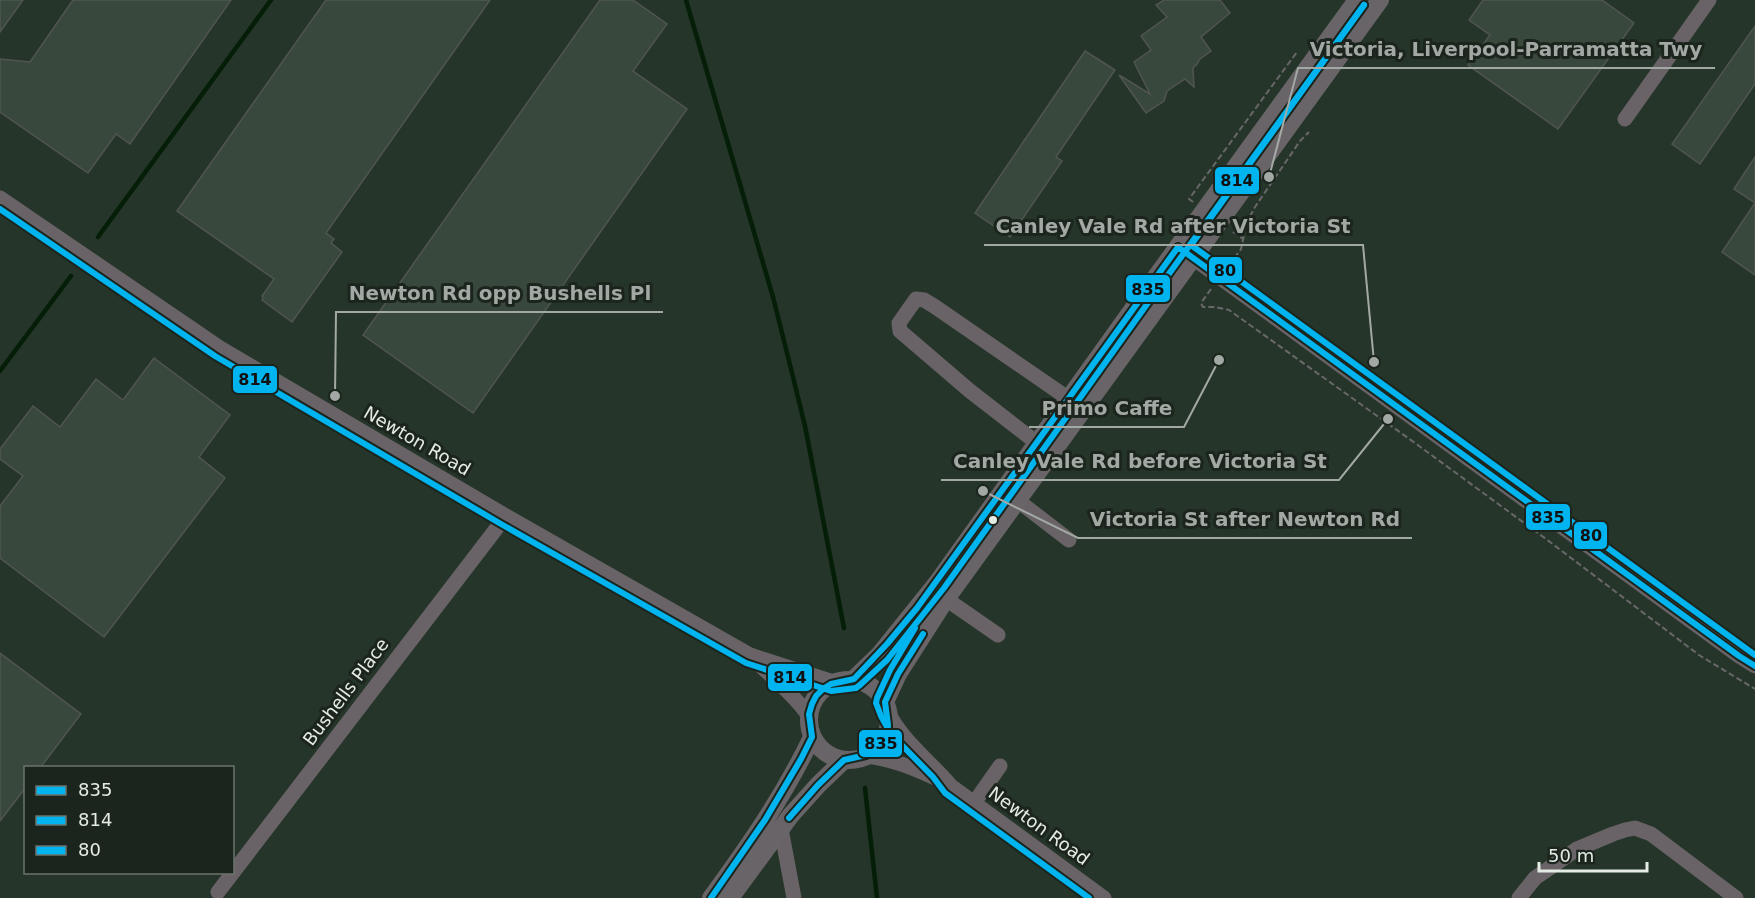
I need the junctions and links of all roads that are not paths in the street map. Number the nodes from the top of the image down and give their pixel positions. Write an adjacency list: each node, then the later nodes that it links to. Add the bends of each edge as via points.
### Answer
1 (1357, 0): 6 (main road)
2 (1380, 0): 6 (main road)
3 (1709, 0): 4 (street)
4 (1625, 119)
5 (0, 198): 10 (street, Newton Road, via 220,348)
6 (1185, 253): 7 (main road); 9 (main road); 15 (street)
7 (1069, 399): 8 (main road); 8 (street, via 934,306 916,299 899,323 900,331)
8 (1037, 443): 16 (main road, via 913,614)
9 (1017, 500): 11 (street); 12 (main road)
10 (506, 516): 14 (street, Newton Road); 27 (street, Bushells Place)
11 (1069, 540)
12 (946, 599): 13 (street); 18 (main road, via 898,674)
13 (998, 635)
14 (750, 655): 17 (street, Newton Road); 19 (street)
15 (1755, 666)
16 (854, 679): 17 (main road); 18 (main road, via 878,691)
17 (833, 682): 19 (main road, via 816,695)
18 (887, 707): 21 (main road, via 887,732); 24 (street, Newton Road, via 907,741)
19 (808, 715): 20 (main road)
20 (812, 737): 22 (main road, via 831,756); 30 (main road, via 776,804)
21 (866, 756): 22 (main road); 24 (street, Newton Road, via 910,766)
22 (844, 760): 26 (main road)
23 (1000, 766): 25 (street)
24 (951, 786): 25 (street, Newton Road)
25 (974, 803): 33 (street, Newton Road)
26 (781, 829): 31 (main road); 32 (street)
27 (234, 871)
28 (232, 874): 29 (street, Bushells Place)
29 (218, 892)
30 (711, 898)
31 (730, 898)
32 (795, 898)
33 (1104, 898)
34 (1519, 898): 35 (street, via 1535,878 1577,849 1635,828 1644,830)
35 (1736, 898)

